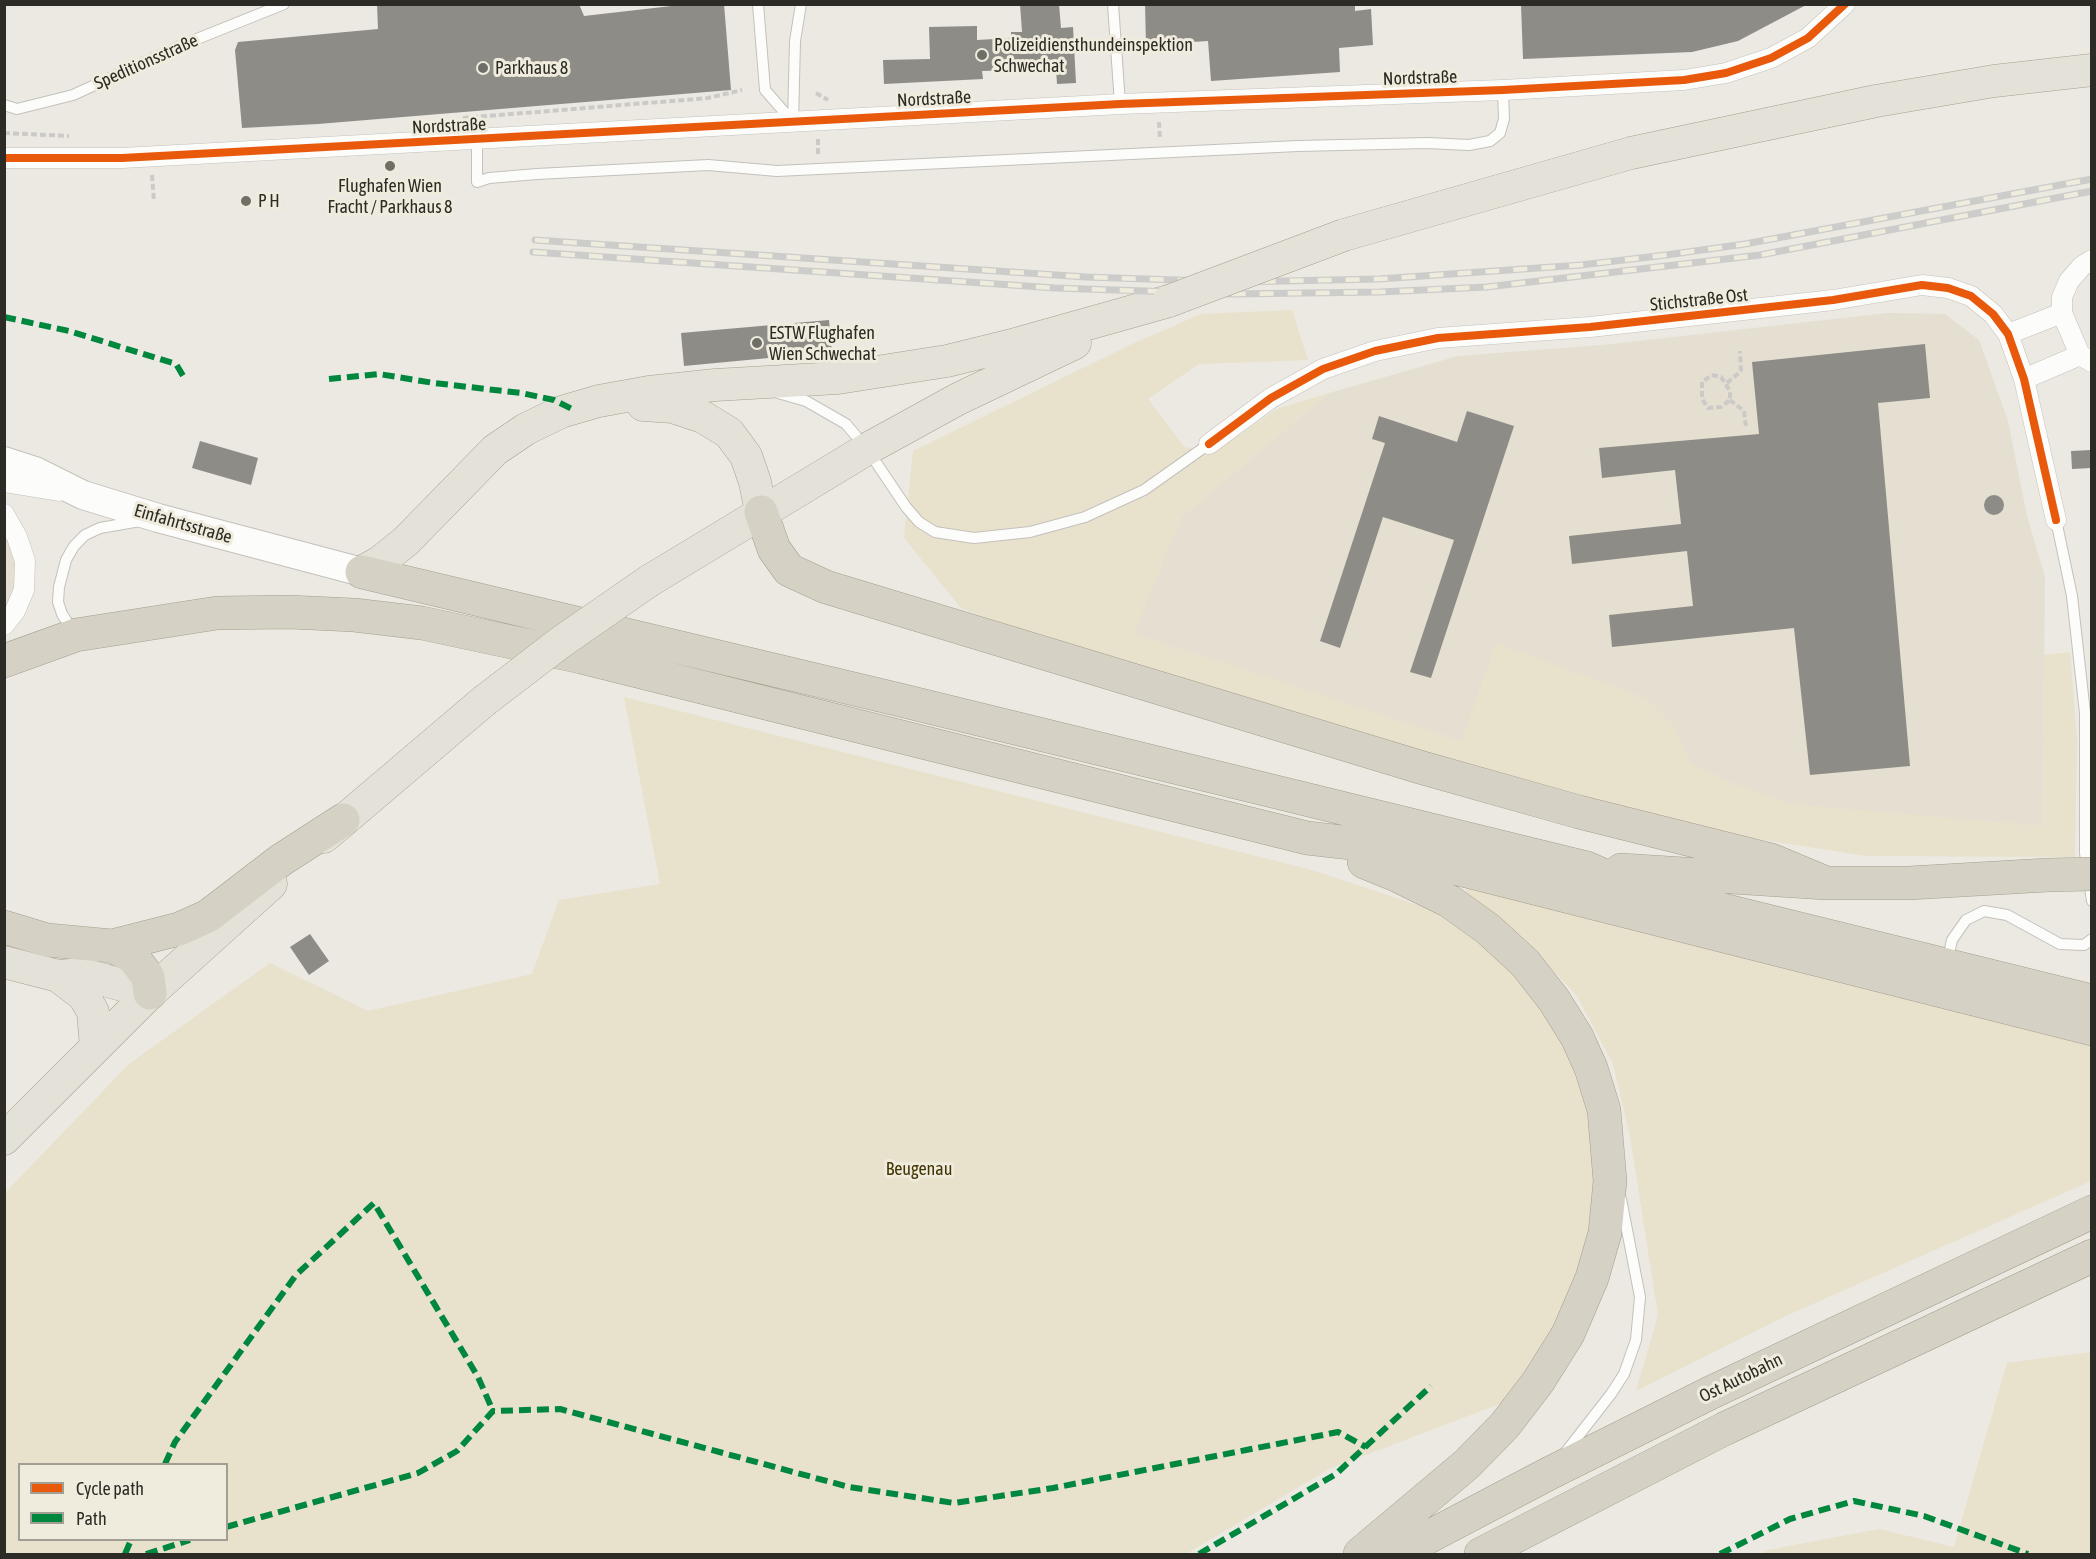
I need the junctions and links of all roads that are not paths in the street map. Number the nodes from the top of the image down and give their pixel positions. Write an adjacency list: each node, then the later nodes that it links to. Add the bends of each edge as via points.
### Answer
1 (284, 4): 9 (lane, Speditionsstraße, via 73,95 17,109)
2 (758, 4): 10 (lane, via 765,90)
3 (801, 4): 10 (lane, via 795,41)
4 (1113, 4): 8 (lane)
5 (1845, 4): 7 (street, Nordstraße, via 1808,38 1771,58 1726,73 1684,80)
6 (2091, 70): 14 (main road, bridge, via 1876,101 1631,153 1344,234)
7 (1503, 90): 8 (street, Nordstraße); 11 (lane, via 1504,125 1500,134 1490,141 1469,144 1298,146 777,171 708,165 537,174 477,182)
8 (1120, 104): 10 (street, Nordstraße)
9 (4, 105)
10 (793, 122): 11 (street, Nordstraße)
11 (477, 139): 12 (street, Nordstraße, via 122,158)
12 (4, 158)
13 (2091, 260): 15 (street, via 2069,281 2062,297)
14 (1169, 300): 19 (main road, via 947,361 838,378); 22 (main road, via 958,399)
15 (2062, 313): 16 (street); 17 (street)
16 (2008, 334): 18 (street, Stichstraße Ost); 21 (street, Stichstraße Ost, via 1971,296 1922,285 1810,303 1590,327 1438,338 1375,351 1323,369 1271,398)
17 (2086, 358): 18 (street)
18 (2024, 379): 29 (street, Stichstraße Ost)
19 (716, 385): 20 (main road); 22 (lane, via 770,391 806,401 846,424)
20 (599, 401): 26 (main road, via 673,407 703,417 729,433 746,456); 30 (main road, via 561,412 503,445 406,541)
21 (1209, 444): 22 (lane, via 1144,490 1084,517 1030,532 974,538 935,532 919,522)
22 (867, 448): 26 (main road)
23 (4, 461): 25 (street)
24 (4, 482): 25 (street, Einfahrtsstraße)
25 (83, 495): 28 (street, Einfahrtsstraße)
26 (761, 512): 35 (main road, bridge, via 649,581 561,642); 39 (highway, via 774,549 789,570 826,587 1423,768 1772,860)
27 (4, 514): 31 (street, via 25,561 24,590)
28 (158, 518): 30 (street, Einfahrtsstraße); 32 (lane, via 100,528 74,546 66,560 58,602)
29 (2056, 520): 40 (lane, via 2072,596 2085,713 2085,853)
30 (362, 572): 37 (highway)
31 (4, 625)
32 (76, 635): 33 (street); 34 (highway); 36 (highway, via 217,613 321,613 422,623 581,657)
33 (4, 649)
34 (4, 662)
35 (343, 820): 43 (highway, via 281,860 208,916 179,929); 47 (main road)
36 (1307, 838): 49 (highway, via 1359,844); 51 (highway, via 1449,902 1518,956 1554,1000 1577,1037)
37 (1587, 868): 39 (highway); 45 (highway, via 1630,887)
38 (2091, 874): 39 (highway, bridge)
39 (1826, 883)
40 (2091, 901)
41 (4, 927): 43 (highway, via 47,940)
42 (2091, 939): 45 (lane, via 2084,945 2060,944 2007,915 1984,911 1966,920 1952,940)
43 (112, 946): 47 (highway, via 133,957 148,976)
44 (4, 962): 46 (main road)
45 (1947, 964): 48 (highway)
46 (58, 976): 47 (main road, via 83,974); 50 (main road, via 84,996 93,1012)
47 (150, 993): 50 (main road)
48 (2091, 1001)
49 (2091, 1029)
50 (96, 1047): 52 (main road)
51 (1604, 1110): 55 (lane, via 1637,1275 1640,1297 1636,1340 1624,1374 1611,1394); 56 (highway, via 1610,1181 1605,1233 1592,1278 1568,1334 1505,1425 1467,1464)
52 (4, 1138)
53 (2091, 1212): 55 (highway, Ost Autobahn)
54 (2091, 1256): 58 (highway, via 1724,1429)
55 (1548, 1474): 57 (highway, Ost Autobahn)
56 (1360, 1554)
57 (1396, 1554)
58 (1481, 1554)

